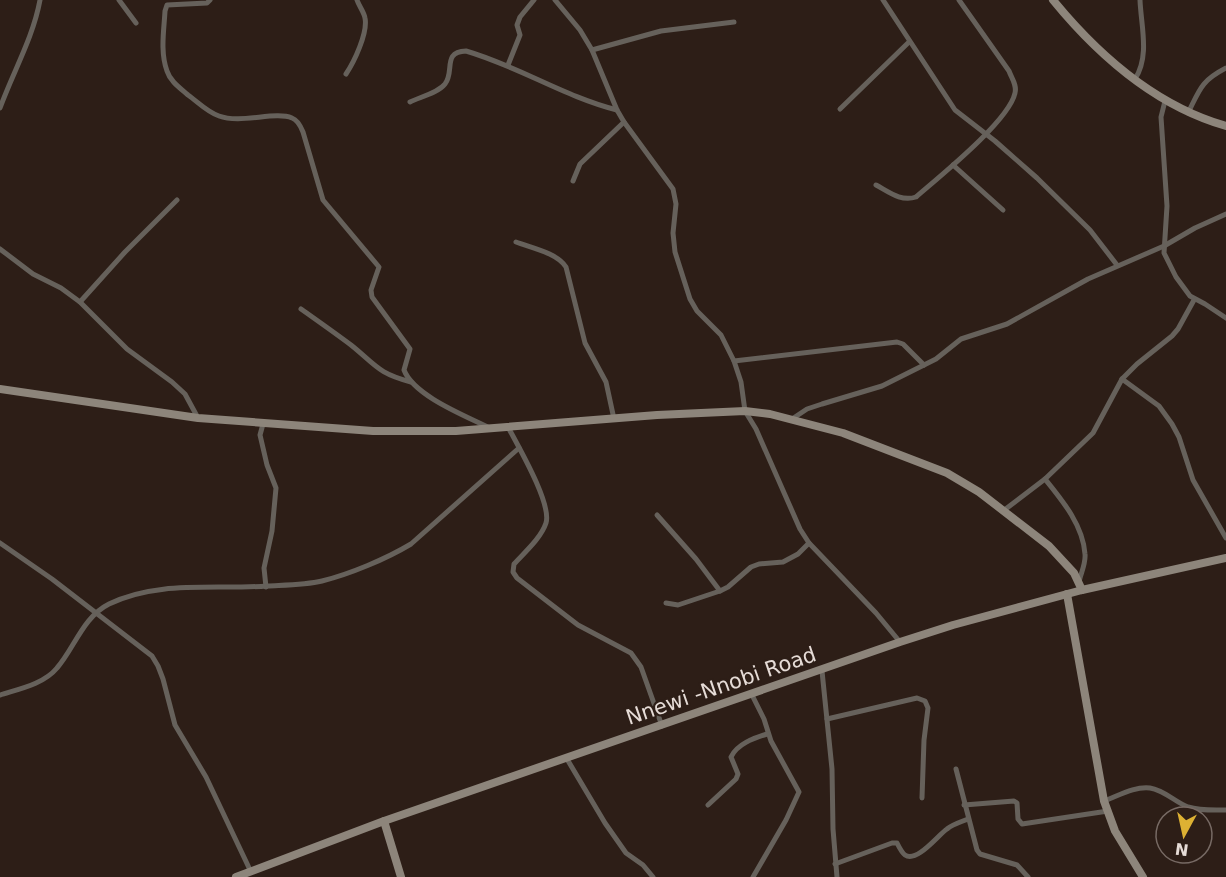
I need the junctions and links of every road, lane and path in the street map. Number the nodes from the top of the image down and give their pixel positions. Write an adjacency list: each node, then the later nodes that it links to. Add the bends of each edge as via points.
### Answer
1 (40, 0): 23 (street, via 28,42)
2 (119, 0): 14 (street)
3 (210, 0): 47 (street, via 168,5 164,54 170,79 219,116 283,117 298,122 323,200 379,267 372,297 410,349 404,370)
4 (357, 0): 19 (street, via 365,21 360,45)
5 (534, 0): 17 (street, via 520,17 520,35)
6 (555, 0): 12 (street)
7 (565, 0): 12 (street)
8 (883, 0): 15 (street)
9 (959, 0): 29 (street, via 1015,84 1016,91 1005,113)
10 (1053, 0): 20 (street, via 1088,39)
11 (1140, 0): 20 (street, via 1144,45)
12 (560, 7): 16 (street)
13 (734, 22): 16 (street, via 661,31)
14 (136, 23)
15 (909, 42): 24 (street); 29 (street, via 955,110)
16 (592, 50): 25 (street)
17 (508, 65): 22 (street, via 458,51 451,60 445,84); 25 (street)
18 (1226, 68): 26 (street, via 1203,83)
19 (346, 74)
20 (1135, 79): 21 (street)
21 (1166, 101): 26 (street); 37 (street, via 1161,117 1167,206)
22 (410, 102)
23 (0, 108)
24 (840, 109)
25 (617, 110): 27 (street)
26 (1188, 113): 28 (street)
27 (624, 122): 31 (street, via 580,164); 44 (street, via 673,189 675,252 690,299 721,335)
28 (1226, 126)
29 (985, 134): 30 (street); 39 (street, via 1090,230)
30 (953, 165): 32 (street, via 909,200); 34 (street)
31 (573, 181)
32 (876, 185)
33 (177, 200): 41 (street)
34 (1004, 210)
35 (1226, 214): 37 (street)
36 (516, 242): 51 (street, via 553,256 566,267 585,344 606,382)
37 (1164, 246): 39 (street); 40 (street, via 1176,277)
38 (0, 249): 41 (street)
39 (1117, 265): 45 (street, via 1013,321 961,339)
40 (1194, 300): 43 (street); 46 (street, via 1172,336)
41 (80, 302): 50 (street, via 127,349 185,394)
42 (301, 309): 47 (street, via 380,371)
43 (1226, 318)
44 (734, 361): 45 (street, via 897,342); 49 (street)
45 (924, 365): 52 (street, via 882,386 807,409)
46 (1122, 378): 57 (street, via 1093,432); 60 (street, via 1159,406 1172,424 1193,480)
47 (411, 382): 55 (street)
48 (0, 389): 50 (street)
49 (745, 411): 51 (street); 52 (street); 62 (street)
50 (198, 418): 53 (street)
51 (614, 419): 54 (street)
52 (792, 419): 58 (street, via 933,466 979,492)
53 (263, 424): 55 (street, via 373,431); 65 (street, via 262,442 276,488 264,568)
54 (508, 427): 55 (street); 56 (street)
55 (490, 429)
56 (519, 448): 65 (street, via 411,544 390,556 322,581); 75 (street, via 539,489 547,519 542,531 514,564 513,572 565,617 631,653 641,667)
57 (1045, 479): 58 (street); 64 (street, via 1071,512 1082,540 1086,554)
58 (1003, 511): 64 (street, via 1063,559)
59 (657, 515): 66 (street)
60 (1226, 538)
61 (0, 543): 69 (street)
62 (809, 543): 66 (street, via 783,562 751,567); 70 (street)
63 (1226, 558): 64 (street, Nnewi -Nnobi Road)
64 (1080, 586): 67 (street, Nnewi -Nnobi Road)
65 (266, 587): 69 (street, via 181,587 139,594 108,604)
66 (720, 591): 68 (street, via 678,605)
67 (1067, 594): 70 (street, Nnewi -Nnobi Road); 80 (street)
68 (666, 603)
69 (96, 613): 72 (street, via 47,677); 88 (street, via 152,656 158,666 175,725 206,777)
70 (900, 642): 71 (street, Nnewi -Nnobi Road)
71 (822, 671): 73 (street, Nnewi -Nnobi Road); 74 (street)
72 (0, 695)
73 (752, 695): 75 (street, Nnewi -Nnobi Road); 76 (street)
74 (827, 719): 79 (street, via 916,698 925,700 928,708); 87 (street)
75 (662, 726): 77 (street, Nnewi -Nnobi Road)
76 (767, 734): 81 (street, via 735,750 731,757 738,774 736,779); 92 (street, via 798,792)
77 (567, 759): 86 (street, Nnewi -Nnobi Road); 91 (street, via 626,854)
78 (956, 769): 82 (street)
79 (922, 798)
80 (1104, 801): 83 (street, via 1150,788 1189,807); 84 (street)
81 (708, 805)
82 (964, 805): 84 (street, via 1014,801 1022,824); 85 (street)
83 (1226, 810)
84 (1108, 811): 95 (street, via 1115,831)
85 (968, 819): 87 (street, via 945,830 915,855 904,855 897,843 892,843); 94 (street, via 980,854 1017,865)
86 (384, 821): 88 (street, Nnewi -Nnobi Road); 90 (street)
87 (835, 864): 93 (street)
88 (251, 872): 89 (street, Nnewi -Nnobi Road)
89 (236, 877)
90 (401, 877)
91 (653, 877)
92 (753, 877)
93 (837, 877)
94 (1028, 877)
95 (1143, 877)

